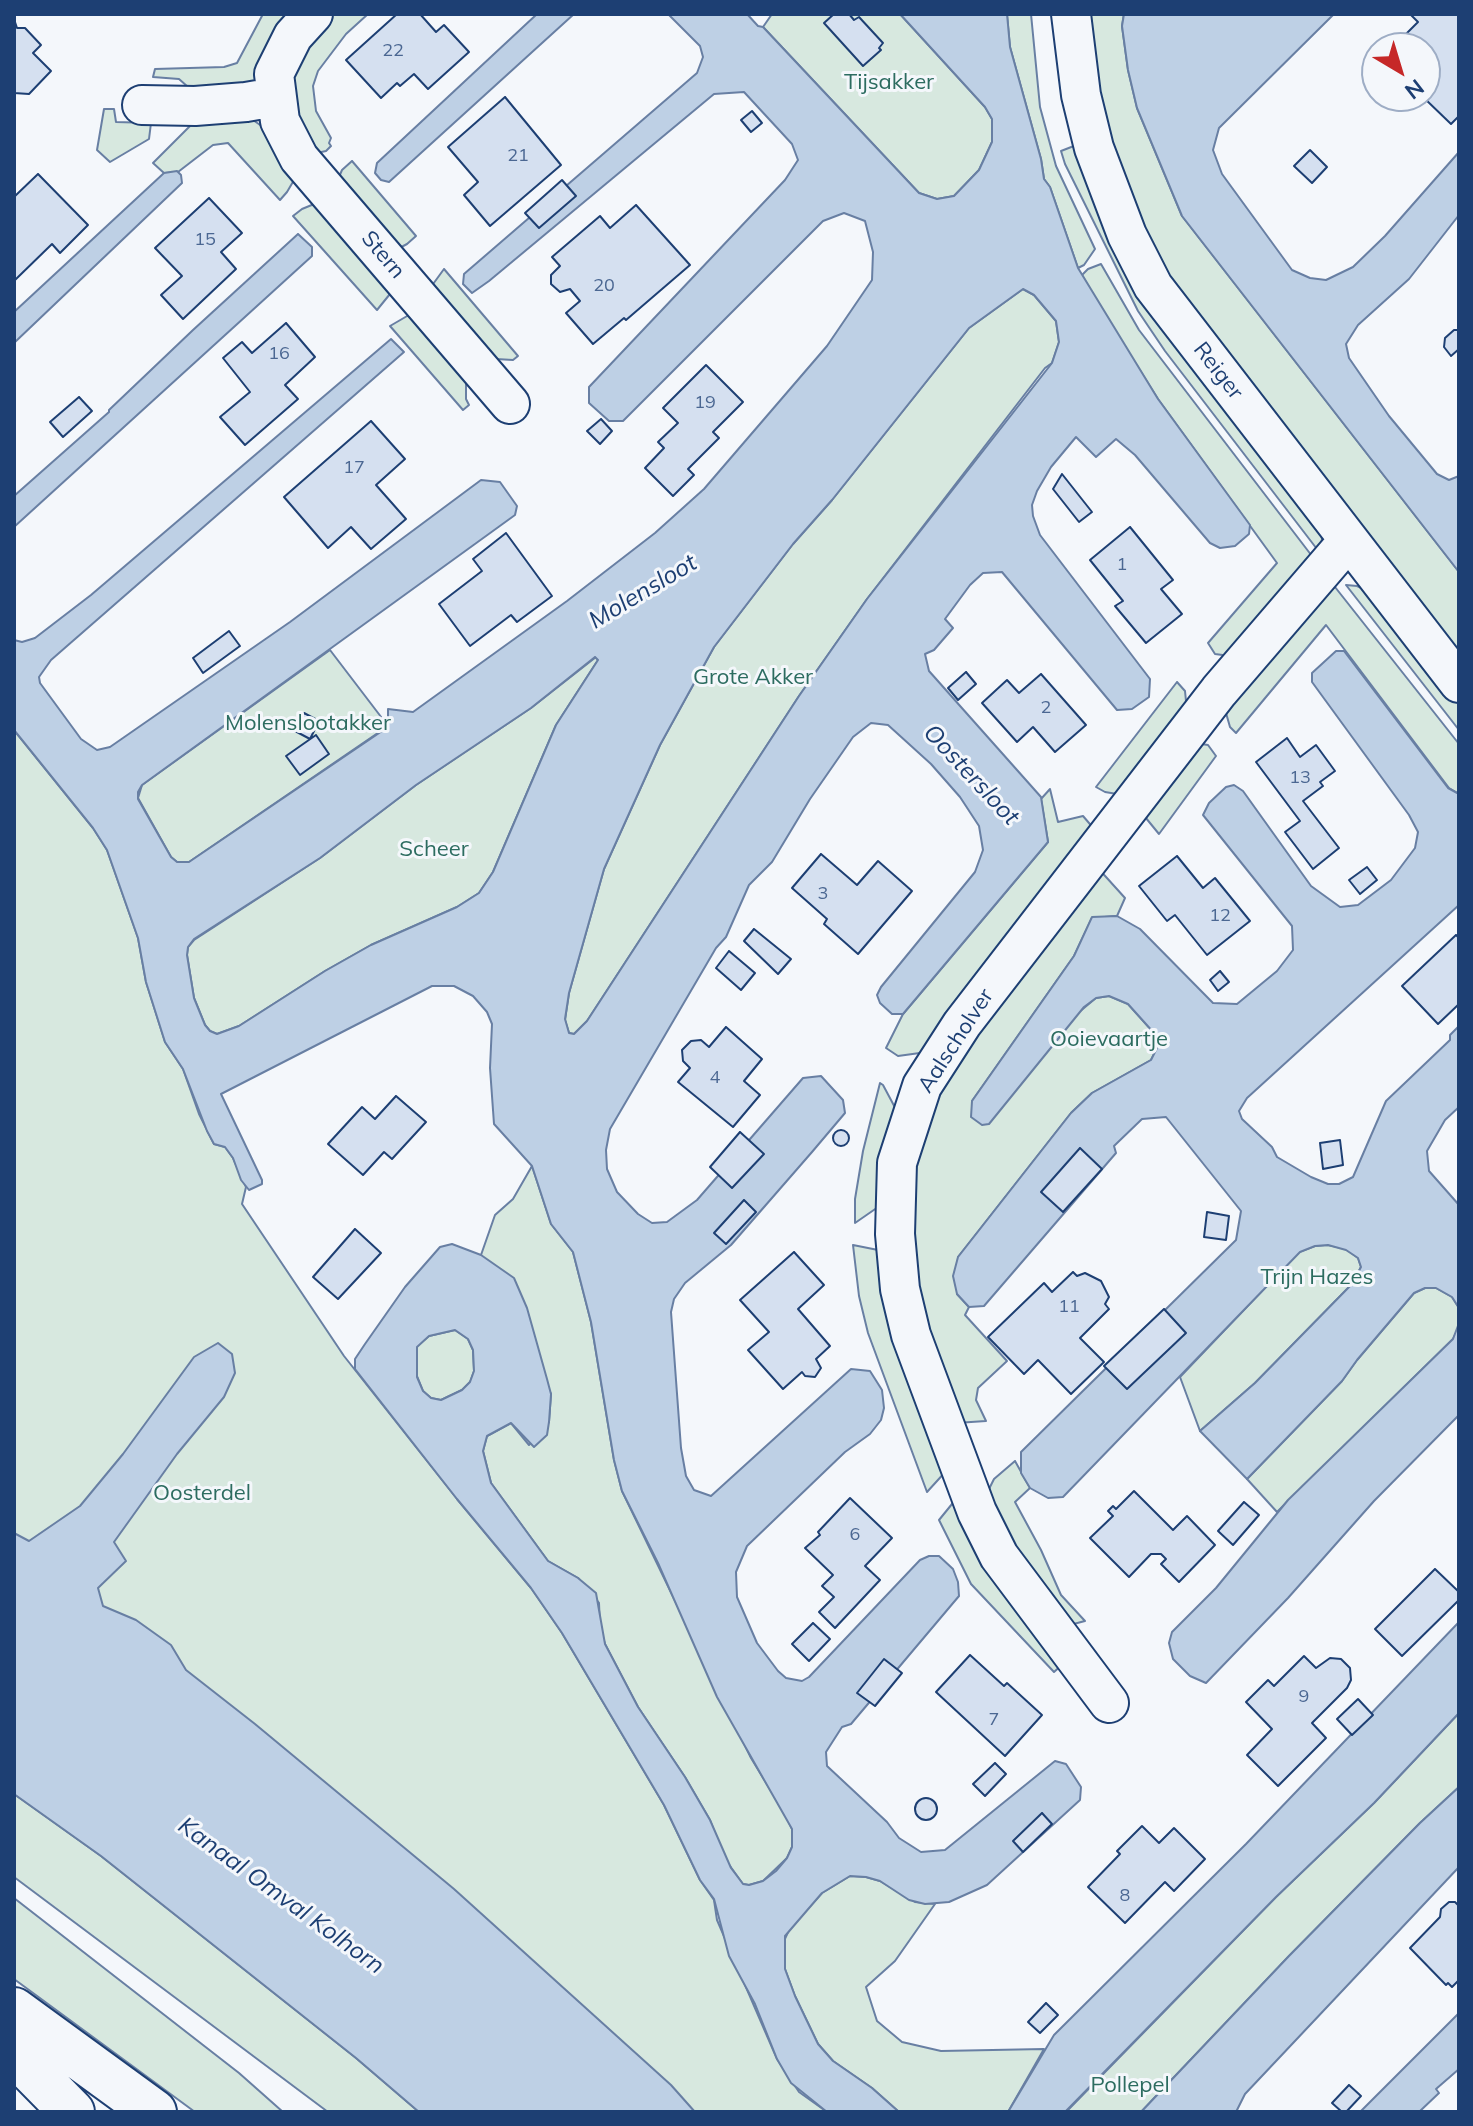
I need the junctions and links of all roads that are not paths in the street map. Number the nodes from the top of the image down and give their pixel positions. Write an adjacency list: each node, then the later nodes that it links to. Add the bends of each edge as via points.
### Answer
1 (313, 14): 3 (street, Stern, via 293,36 274,74)
2 (1071, 14): 6 (street, Reiger, via 1094,148 1153,286)
3 (275, 97): 4 (street, via 195,106); 5 (street, Stern, via 280,121 299,158)
4 (142, 105)
5 (510, 404)
6 (1348, 541): 7 (street, Reiger); 8 (street, Aalscholver, via 1219,691 962,1024 922,1086 897,1163 900,1289 911,1335 977,1512 999,1556)
7 (1459, 683)
8 (1109, 1703)
9 (14, 2010): 12 (main road)
10 (14, 2053): 11 (main road)
11 (72, 2112)
12 (154, 2112)

